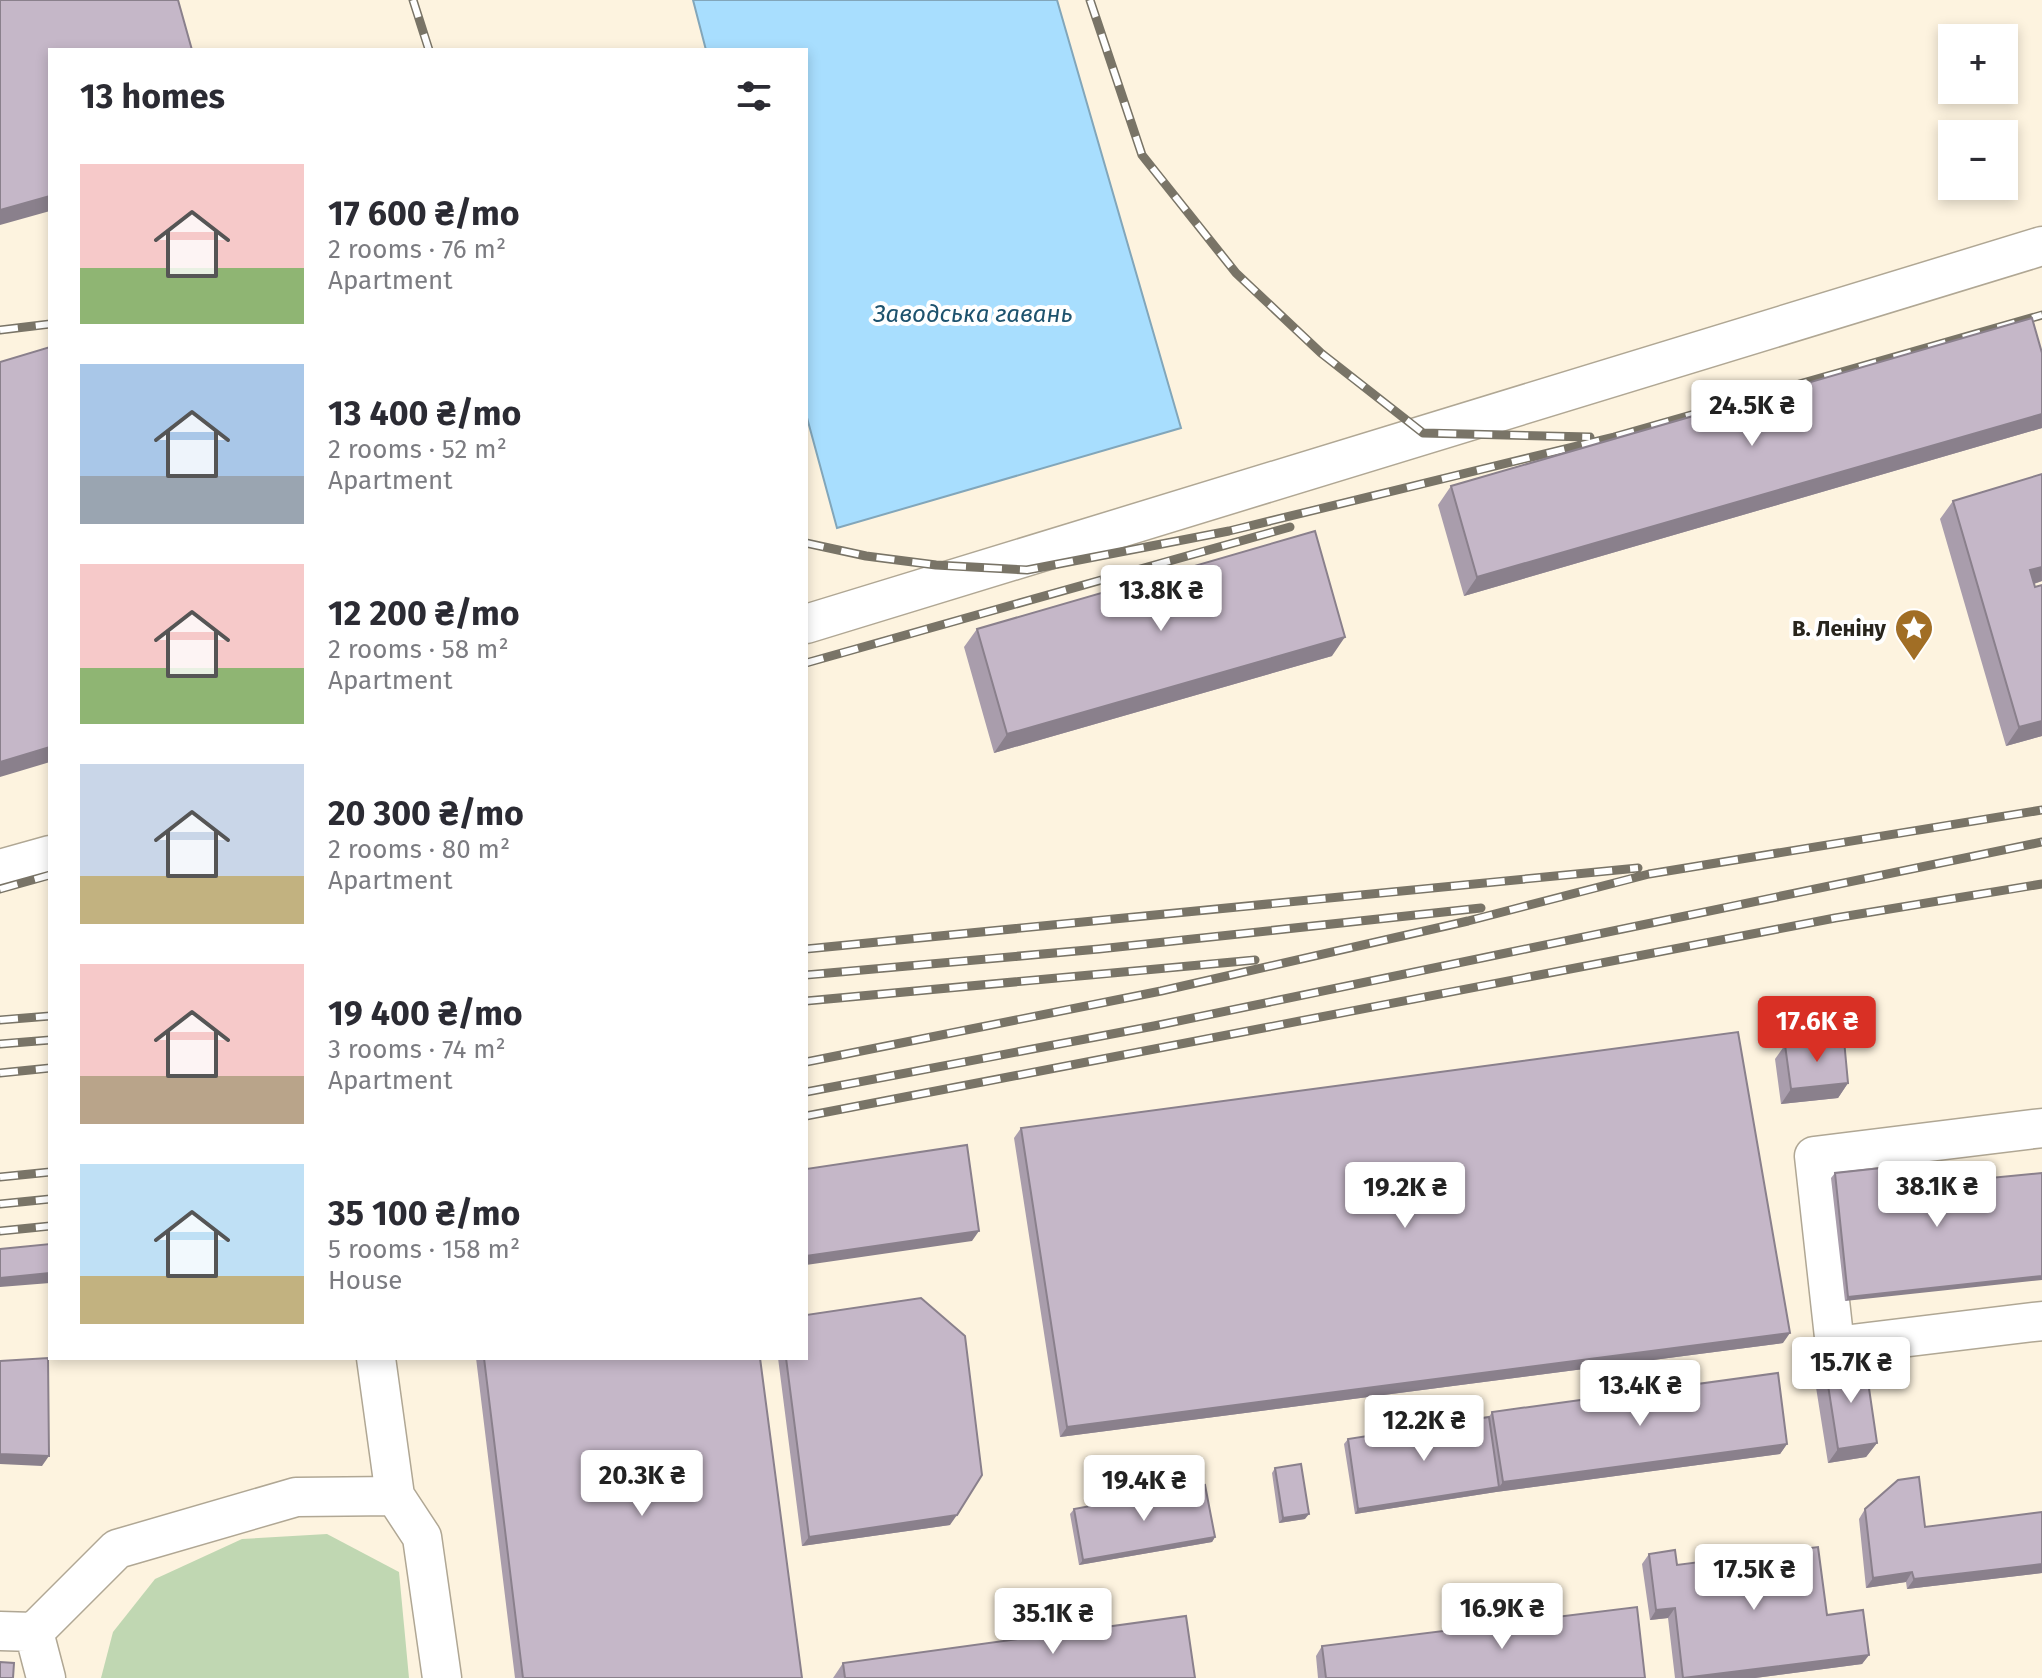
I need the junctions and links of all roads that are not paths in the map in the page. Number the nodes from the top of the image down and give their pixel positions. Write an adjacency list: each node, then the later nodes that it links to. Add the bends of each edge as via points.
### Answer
1 (2042, 246): 2 (lane)
2 (808, 623)
3 (48, 856): 4 (lane)
4 (0, 869)
5 (2042, 1128): 6 (lane, via 1814,1156 1835,1346)
6 (2042, 1321)
7 (376, 1360): 8 (lane)
8 (395, 1496): 9 (lane, via 296,1497 117,1549); 11 (lane, via 422,1537)
9 (17, 1632): 10 (lane)
10 (46, 1678)
11 (442, 1678)

